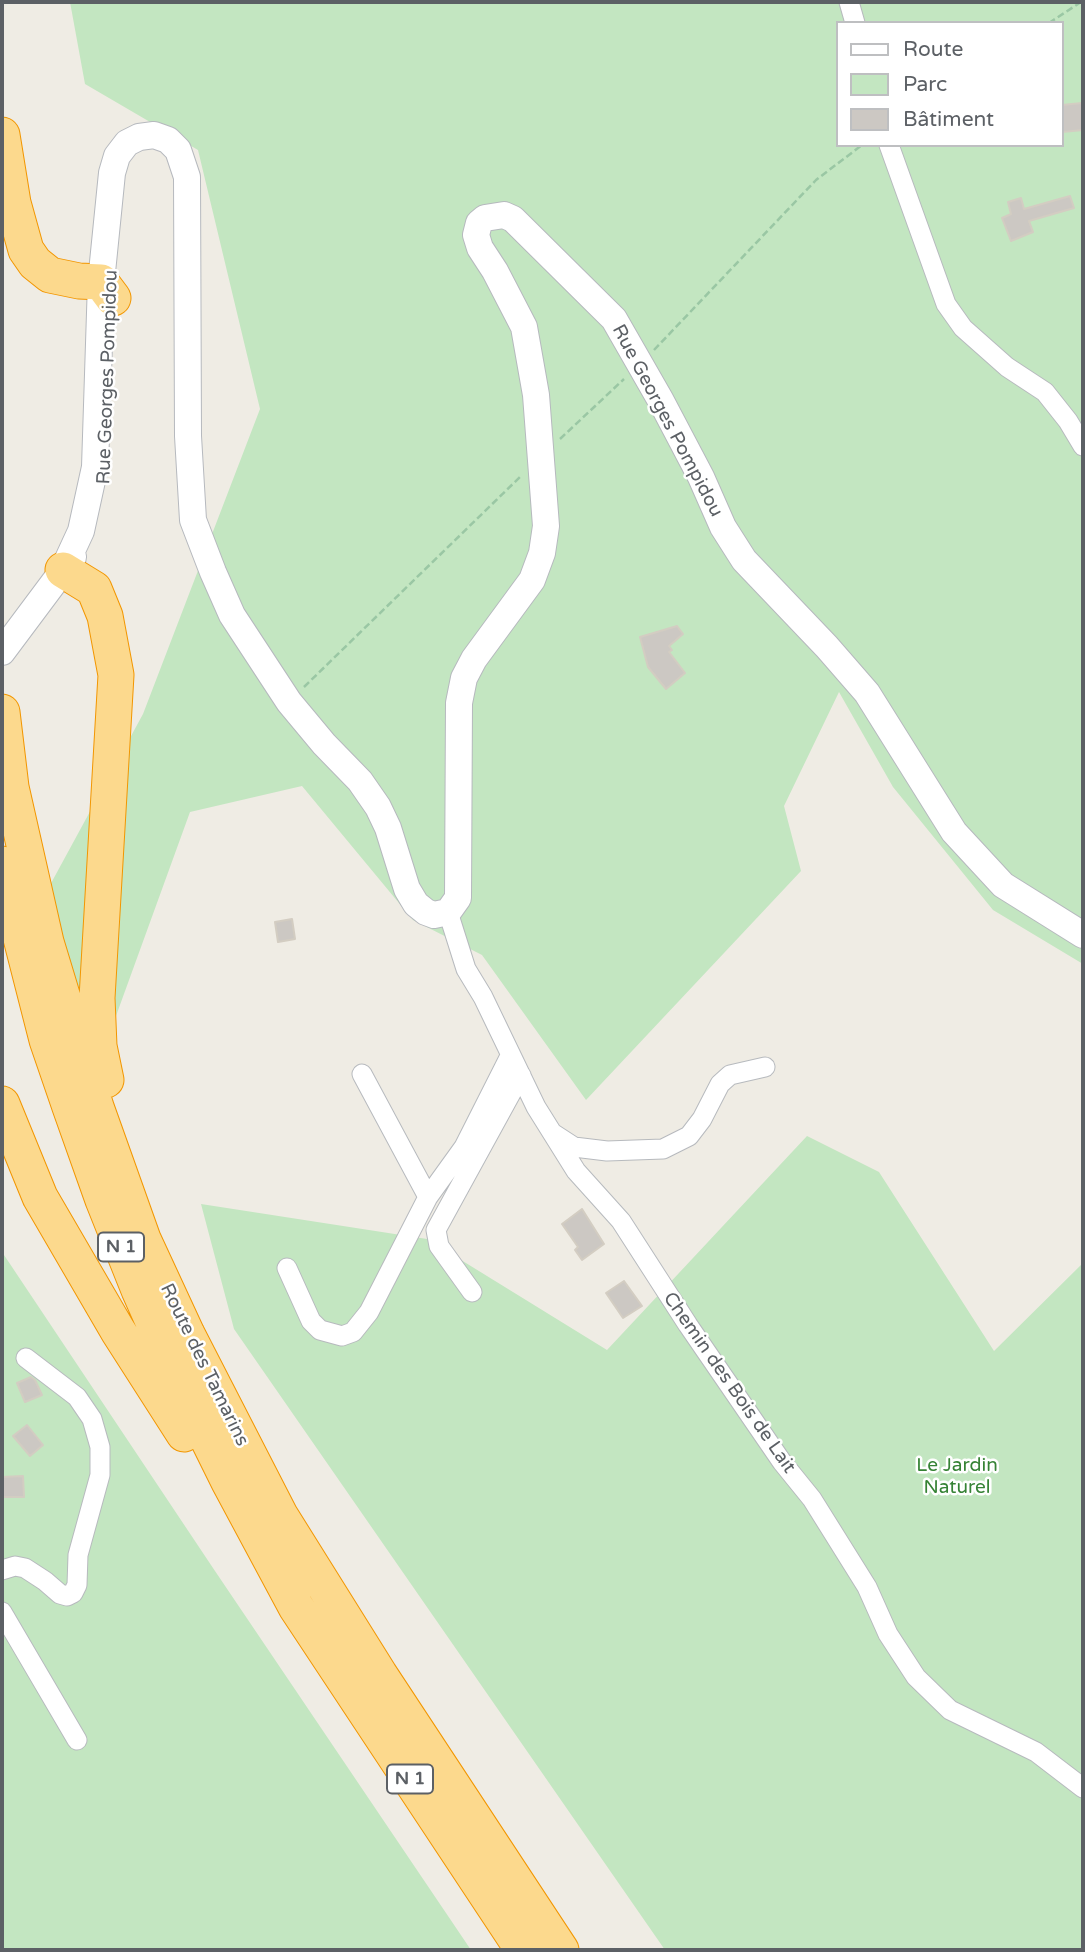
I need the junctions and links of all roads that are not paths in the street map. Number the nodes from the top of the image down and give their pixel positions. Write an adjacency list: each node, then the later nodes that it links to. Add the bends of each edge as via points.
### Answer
1 (849, 2): 2 (street)
2 (854, 21)
3 (2, 135): 5 (highway, via 26,250 50,275)
4 (891, 147): 6 (street, via 946,304 963,328 1007,367 1045,392)
5 (107, 290): 7 (main road, Rue Georges Pompidou, via 107,479 96,527); 11 (main road, Rue Georges Pompidou, via 112,173 117,156 128,143 154,135 178,150 187,196 193,520 232,615 289,702 378,807 416,904 434,915)
6 (1083, 446)
7 (63, 570): 8 (main road, Rue Georges Pompidou); 22 (highway, via 94,589 106,616 116,675 99,961 99,1046 106,1081)
8 (2, 652)
9 (2, 712): 22 (highway, Route des Tamarins / N 1, via 11,787 78,1050 143,1239)
10 (2, 864): 25 (highway, Route des Tamarins / N 1, via 47,1040 103,1200 182,1387)
11 (447, 912): 12 (main road, Rue Georges Pompidou, via 458,898 459,703 464,678 531,580 546,526 537,395 524,327 476,235 479,223 494,216 513,219 614,319 744,561 867,693 954,832 1003,885); 13 (street, Chemin des Bois de Lait, via 466,969)
12 (1083, 935)
13 (510, 1056): 16 (street, Chemin des Bois de Lait); 19 (street, via 464,1147)
14 (765, 1067): 18 (street, via 730,1075 689,1136 663,1149 574,1147)
15 (362, 1074): 19 (street)
16 (521, 1075): 18 (street, Chemin des Bois de Lait); 21 (street, via 436,1230 439,1246)
17 (2, 1104): 25 (highway, via 40,1197 118,1331)
18 (553, 1134): 28 (street, Chemin des Bois de Lait, via 576,1171 621,1221 782,1462 812,1499 916,1677 950,1710 1036,1752)
19 (428, 1197): 20 (street, via 369,1312 353,1332 342,1336 320,1330 311,1321)
20 (287, 1268)
21 (472, 1292)
22 (187, 1334): 30 (highway, Route des Tamarins / N 1, via 280,1515)
23 (26, 1358): 24 (street, via 77,1398 92,1419 100,1447 100,1475 78,1555 78,1586 73,1593 60,1594 25,1568)
24 (2, 1570)
25 (296, 1607): 29 (highway, Route des Tamarins / N 1)
26 (2, 1612): 27 (street)
27 (77, 1741)
28 (1083, 1788)
29 (523, 1950)
30 (561, 1950)

